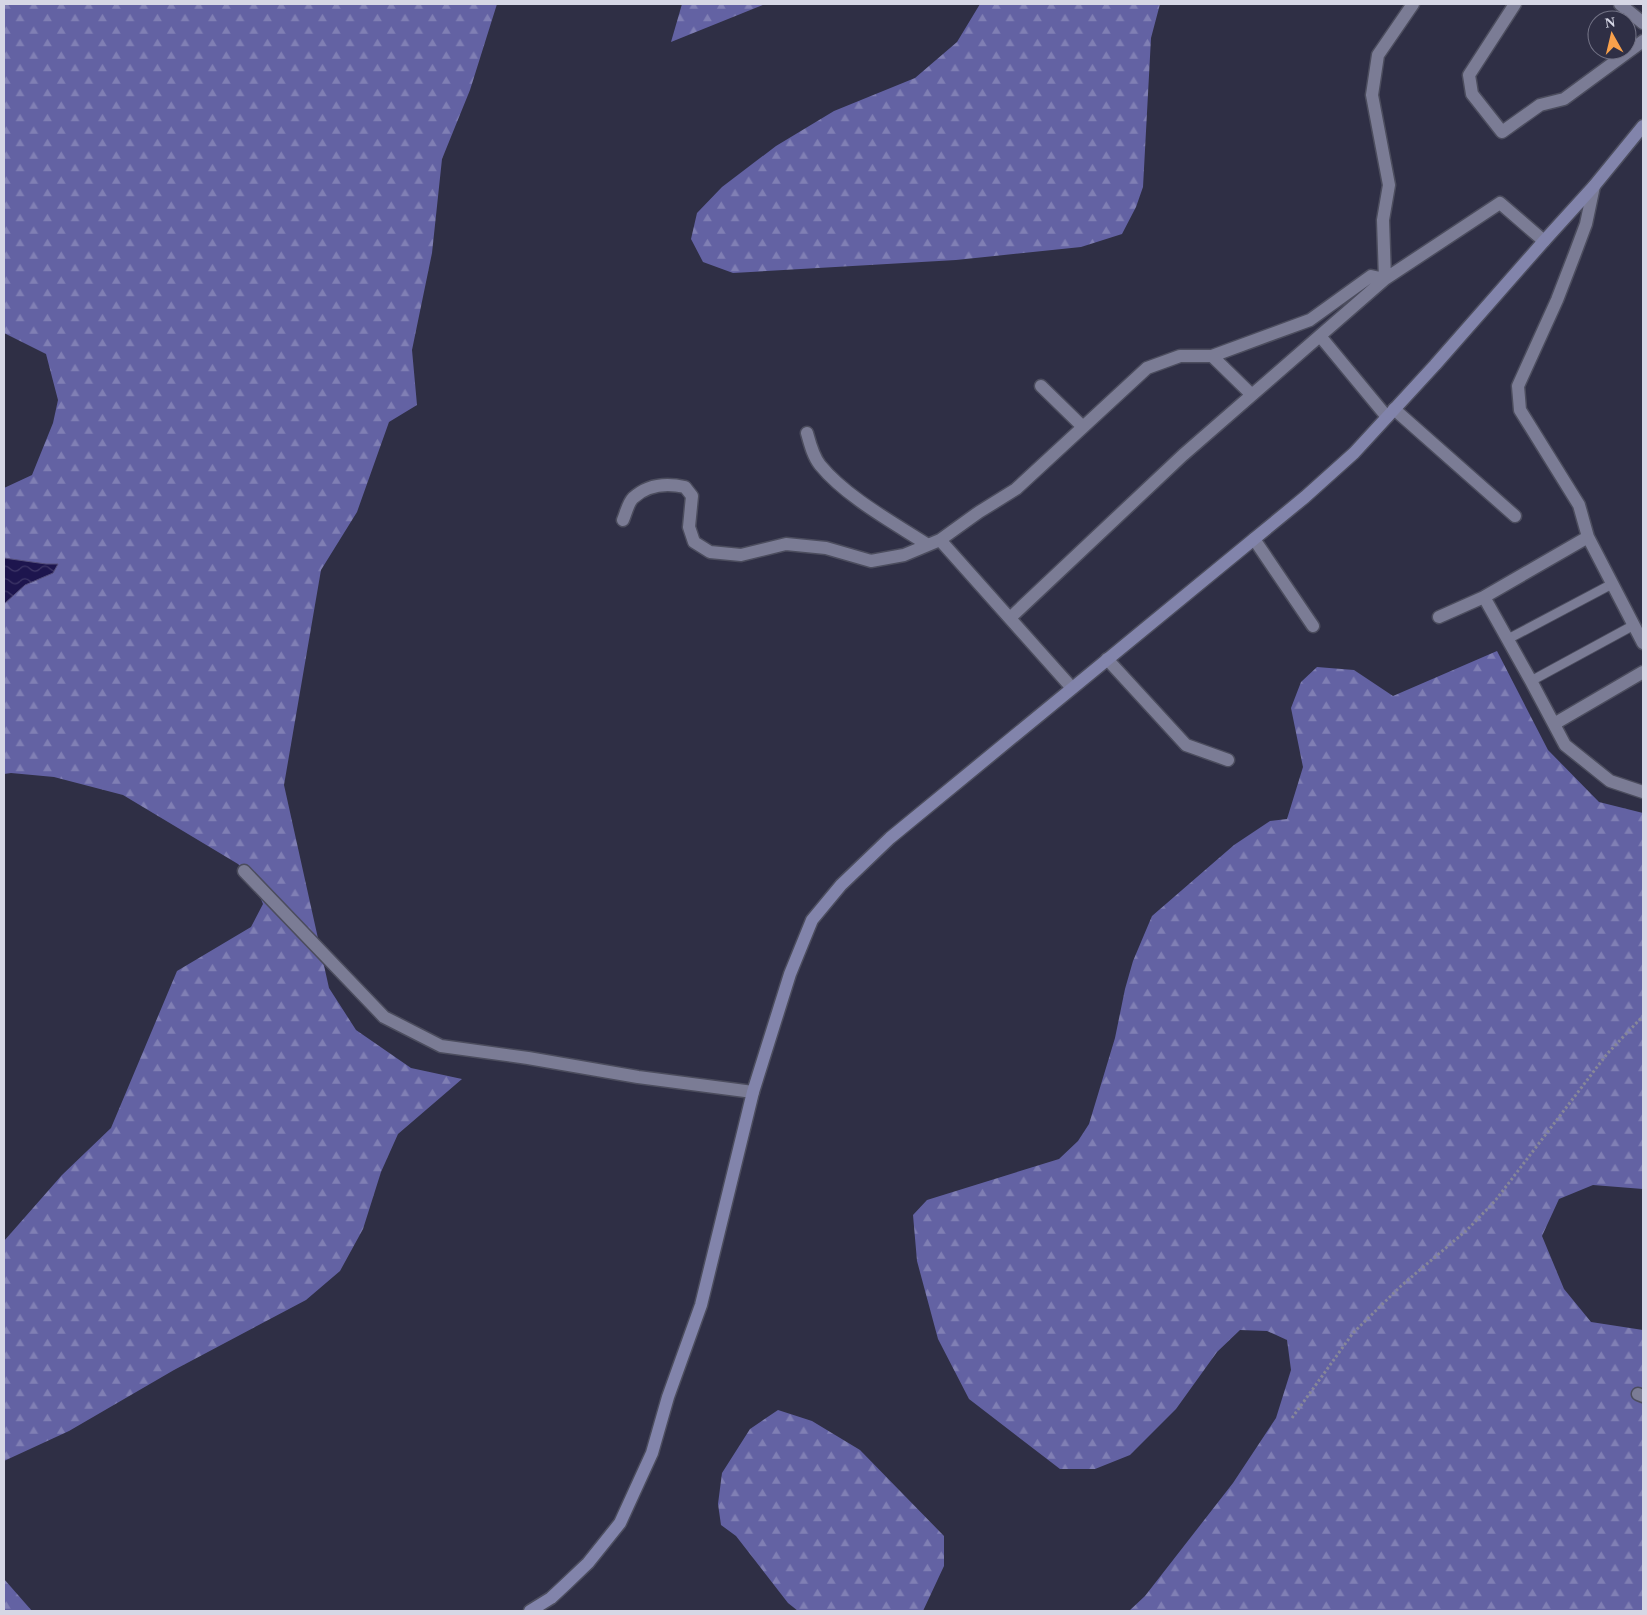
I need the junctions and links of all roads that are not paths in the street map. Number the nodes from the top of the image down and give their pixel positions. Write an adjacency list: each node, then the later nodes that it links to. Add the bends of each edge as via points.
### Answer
1 (1413, 4): 9 (street, via 1378,55 1372,95 1389,185 1383,220)
2 (1516, 4): 5 (street, via 1469,75 1472,94 1502,132 1540,105 1564,99)
3 (1620, 4): 4 (street)
4 (1643, 23)
5 (1643, 41)
6 (1643, 126): 7 (street)
7 (1594, 186): 8 (street); 19 (street, via 1586,224 1558,300 1518,386 1520,410 1579,505)
8 (1544, 241): 9 (street, via 1500,202); 14 (street)
9 (1385, 278): 10 (street); 11 (street, via 1371,276 1310,320)
10 (1320, 336): 13 (street); 14 (street)
11 (1212, 356): 13 (street); 15 (street, via 1180,356 1147,368)
12 (1041, 386): 15 (street)
13 (1252, 395): 25 (street)
14 (1391, 413): 17 (street); 20 (street, via 1354,453)
15 (1083, 427): 21 (street, via 1016,489)
16 (807, 433): 21 (street, via 810,447 820,464 846,490)
17 (1515, 516)
18 (623, 520): 21 (street, via 632,499 650,487 671,484 685,487 692,496 689,527 694,542 710,552 741,555 786,544 826,548 872,561 904,555)
19 (1588, 537): 22 (street); 23 (street)
20 (1254, 539): 27 (street); 30 (street)
21 (934, 543): 25 (street)
22 (1612, 584): 26 (street); 28 (lane)
23 (1484, 597): 24 (street); 28 (street)
24 (1439, 617)
25 (1010, 618): 33 (street)
26 (1634, 625): 29 (street); 32 (lane)
27 (1313, 626)
28 (1508, 639): 32 (street)
29 (1643, 643)
30 (1107, 659): 33 (street); 35 (street, via 1186,745)
31 (1643, 672): 34 (street)
32 (1532, 681): 34 (street)
33 (1072, 688): 38 (street, via 890,838 841,885 812,920 790,974)
34 (1554, 724): 36 (street, via 1565,745 1610,780)
35 (1228, 760)
36 (1643, 792)
37 (244, 871): 38 (street, via 384,1017 441,1046)
38 (754, 1092): 39 (street, via 701,1305 652,1453 620,1523 572,1579)
39 (530, 1611)

